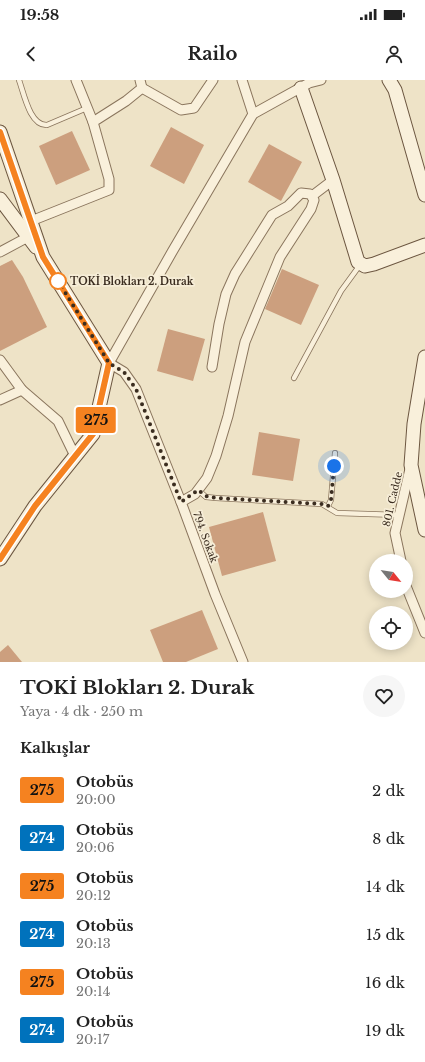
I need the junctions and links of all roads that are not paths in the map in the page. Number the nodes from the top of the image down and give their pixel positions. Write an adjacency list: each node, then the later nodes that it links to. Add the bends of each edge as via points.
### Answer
1 (19, 80): 9 (lane, via 34,120 40,124 47,125)
2 (76, 80): 9 (street)
3 (213, 80): 7 (street, via 194,108 181,110)
4 (242, 80): 10 (street)
5 (320, 80): 8 (street)
6 (389, 80): 14 (street, via 395,90)
7 (141, 84): 11 (street, via 126,101)
8 (301, 88): 10 (street); 13 (street)
9 (87, 108): 11 (street)
10 (253, 114): 25 (street)
11 (93, 122): 17 (street, via 109,180 109,190)
12 (0, 132): 17 (street)
13 (333, 180): 15 (street); 22 (street)
14 (425, 195)
15 (312, 196): 26 (street, via 302,193 288,206 272,215 235,274 226,294); 33 (street, via 314,200 311,209 280,257 245,342 216,456 207,478)
16 (0, 199): 18 (street)
17 (31, 221): 21 (street)
18 (28, 237): 20 (street); 21 (street)
19 (425, 245): 22 (street, via 374,264)
20 (0, 252)
21 (43, 257): 25 (street)
22 (360, 264): 27 (lane, via 341,291)
23 (425, 357): 32 (street, via 414,424)
24 (0, 360): 28 (street)
25 (109, 363): 31 (street, via 93,434); 34 (street, 794. Sokak, via 124,372 136,389)
26 (212, 367)
27 (294, 378)
28 (22, 390): 29 (street); 31 (street, via 58,421)
29 (0, 400)
30 (335, 453): 35 (lane, via 331,500)
31 (75, 456): 39 (street, via 35,506)
32 (411, 465): 36 (street, 801. Cadde); 37 (street)
33 (198, 490): 34 (street); 35 (lane, via 206,496 216,498)
34 (181, 502): 42 (street, 794. Sokak, via 214,594)
35 (328, 506): 36 (lane, via 337,513)
36 (399, 515): 38 (street, 801. Cadde, via 395,533)
37 (425, 530)
38 (400, 554)
39 (0, 560)
40 (411, 598): 41 (street)
41 (425, 633)
42 (243, 662)

